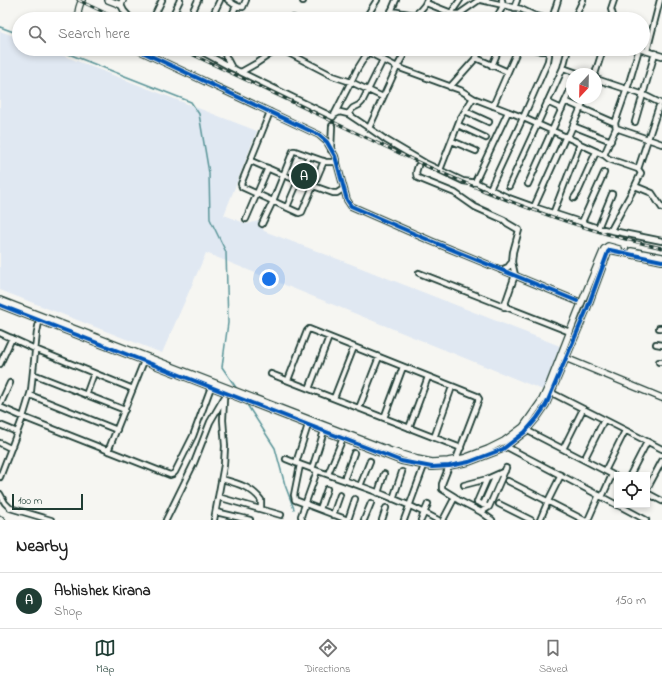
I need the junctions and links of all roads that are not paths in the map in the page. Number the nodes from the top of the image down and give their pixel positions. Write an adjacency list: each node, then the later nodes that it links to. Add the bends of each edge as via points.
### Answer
1 (82, 0): 24 (street)
2 (108, 0): 20 (street)
3 (162, 0): 25 (street)
4 (180, 0): 26 (street)
5 (198, 0): 27 (street)
6 (220, 0): 28 (street)
7 (228, 0): 21 (street)
8 (246, 0): 21 (street, via 243,7)
9 (377, 0): 30 (street)
10 (396, 0): 31 (street)
11 (460, 0): 34 (street)
12 (480, 0): 22 (street); 35 (street)
13 (502, 0): 22 (street)
14 (517, 0): 23 (street)
15 (558, 0): 38 (street)
16 (583, 0): 39 (street)
17 (614, 0): 40 (street)
18 (660, 0): 41 (street)
19 (426, 2): 32 (street); 33 (street)
20 (122, 3)
21 (236, 6): 29 (street)
22 (503, 6): 23 (street); 36 (street)
23 (514, 8): 37 (street)
24 (79, 12)
25 (156, 12)
26 (174, 12)
27 (193, 12)
28 (214, 12)
29 (233, 12)
30 (370, 12)
31 (391, 12)
32 (418, 12)
33 (449, 12)
34 (452, 12)
35 (462, 12)
36 (500, 12)
37 (525, 12)
38 (554, 12)
39 (577, 12)
40 (612, 12)
41 (650, 39)
42 (650, 52): 43 (street)
43 (655, 53): 58 (street); 74 (street)
44 (151, 56): 86 (street)
45 (209, 56): 62 (street)
46 (226, 56): 62 (street)
47 (268, 56): 67 (street)
48 (293, 56): 70 (street)
49 (366, 56): 70 (street)
50 (376, 56): 60 (street)
51 (403, 56): 63 (street)
52 (496, 56): 61 (street)
53 (515, 56): 68 (street)
54 (549, 56): 90 (street)
55 (566, 56): 64 (street)
56 (601, 56): 65 (street)
57 (637, 56): 73 (street)
58 (662, 56)
59 (476, 58): 61 (street); 71 (street)
60 (383, 60): 63 (street); 72 (street)
61 (492, 66): 68 (street)
62 (232, 68): 67 (street)
63 (397, 68): 71 (street); 75 (street)
64 (563, 68): 66 (street); 79 (street)
65 (597, 68)
66 (566, 69)
67 (241, 72): 89 (street, via 333,117)
68 (508, 72): 82 (street)
69 (602, 81): 73 (street)
70 (351, 82): 72 (street); 89 (street)
71 (450, 87): 76 (street)
72 (368, 90): 75 (street); 88 (street, via 361,104)
73 (626, 90): 74 (street); 97 (street)
74 (644, 95): 78 (street); 92 (street)
75 (383, 97): 98 (street)
76 (473, 98): 82 (street); 85 (street)
77 (566, 101): 84 (street)
78 (661, 101): 102 (street)
79 (547, 102): 84 (street); 93 (street)
80 (572, 104): 83 (street)
81 (582, 104): 83 (street)
82 (493, 106): 87 (street)
83 (580, 108): 96 (street); 97 (street)
84 (562, 109): 99 (street)
85 (465, 111): 91 (street); 94 (street)
86 (270, 112): 107 (street, via 319,135); 112 (street)
87 (508, 112): 90 (street); 122 (street)
88 (348, 114): 89 (street, via 340,112); 98 (street)
89 (334, 115)
90 (523, 118): 93 (street); 128 (street)
91 (489, 122)
92 (635, 122)
93 (537, 124): 99 (street); 125 (street)
94 (458, 125): 101 (street); 103 (street)
95 (332, 126): 107 (street)
96 (573, 126): 100 (street); 104 (street)
97 (616, 126): 102 (street); 104 (street)
98 (369, 128): 115 (street)
99 (552, 131): 100 (street); 123 (street)
100 (567, 137): 105 (street); 134 (street)
101 (486, 138)
102 (648, 140): 106 (street); 117 (street)
103 (452, 141): 108 (street); 118 (street)
104 (610, 141): 110 (street)
105 (580, 144): 109 (street); 136 (street)
106 (662, 144)
107 (332, 150): 114 (street)
108 (476, 151)
109 (596, 152): 110 (street); 131 (street)
110 (604, 155): 117 (street)
111 (309, 156): 113 (street); 120 (street, via 293,151); 121 (street)
112 (251, 161): 116 (street); 129 (street, via 241,186)
113 (324, 161): 114 (street); 124 (street)
114 (337, 162): 127 (street)
115 (420, 163): 118 (street); 146 (street, via 416,172 418,178 455,193 475,207 519,230)
116 (268, 168): 120 (street); 129 (street)
117 (638, 169): 126 (street, via 641,173)
118 (440, 170): 122 (street, via 463,181)
119 (604, 173): 138 (street)
120 (283, 175): 121 (street); 132 (street)
121 (299, 180): 124 (street); 133 (street)
122 (475, 182): 128 (street)
123 (528, 184)
124 (314, 186): 127 (street, via 336,194); 133 (street, via 302,212)
125 (509, 186)
126 (635, 186): 135 (street, via 652,193); 141 (street)
127 (344, 189): 147 (street, via 351,206)
128 (490, 189): 134 (street)
129 (257, 193): 132 (street); 137 (street)
130 (612, 194): 140 (street)
131 (574, 198)
132 (273, 201): 133 (street); 139 (street)
133 (288, 207)
134 (534, 208): 136 (street)
135 (662, 208)
136 (553, 214): 138 (street)
137 (246, 219)
138 (582, 222): 140 (street)
139 (262, 224)
140 (598, 228): 141 (street)
141 (611, 230): 142 (street)
142 (662, 241)
143 (608, 249): 144 (street); 145 (street); 151 (street, via 604,248); 154 (street)
144 (662, 256)
145 (662, 261)
146 (512, 262): 147 (street); 149 (street)
147 (501, 270): 149 (street)
148 (419, 273): 153 (street)
149 (515, 275): 151 (street); 153 (street)
150 (0, 300): 155 (street)
151 (580, 303): 154 (street); 156 (street)
152 (0, 305): 155 (street)
153 (504, 307): 156 (street)
154 (588, 307): 165 (street)
155 (40, 318): 163 (street); 166 (street); 179 (street)
156 (570, 332): 165 (street)
157 (0, 333): 159 (street)
158 (329, 337): 162 (street); 173 (street, via 307,330); 178 (street)
159 (12, 338): 163 (street); 167 (street)
160 (656, 344): 161 (street)
161 (662, 346)
162 (354, 347): 164 (street); 183 (street)
163 (36, 350): 169 (street); 170 (street)
164 (378, 357): 168 (street); 187 (street)
165 (563, 357): 180 (street); 184 (street); 192 (street)
166 (144, 361): 175 (street); 177 (street)
167 (0, 364)
168 (403, 367): 172 (street); 191 (street)
169 (94, 373): 177 (street); 182 (street)
170 (33, 374): 181 (street); 182 (street)
171 (271, 374): 173 (street)
172 (428, 377): 176 (street); 196 (street)
173 (288, 380): 178 (street)
174 (10, 383): 186 (street)
175 (211, 387): 179 (street); 211 (street, via 193,436 173,474)
176 (452, 387): 203 (street); 208 (street, via 479,399)
177 (133, 389): 189 (street)
178 (310, 389): 183 (street)
179 (227, 392): 185 (street); 232 (street, via 223,420 225,446); 269 (street, via 212,417)
180 (552, 394): 188 (street); 192 (street, via 546,405)
181 (30, 395): 190 (street); 197 (street)
182 (86, 395): 189 (street)
183 (334, 398): 187 (street)
184 (662, 398)
185 (248, 399): 195 (street); 219 (street, via 391,451 417,459 432,462 448,461)
186 (0, 406): 190 (street)
187 (359, 408): 191 (street)
188 (582, 409): 193 (street); 209 (street)
189 (125, 410): 197 (street)
190 (23, 417): 201 (street); 211 (street)
191 (384, 418): 196 (street)
192 (531, 420): 198 (street); 219 (street, via 504,441)
193 (604, 420): 200 (street); 214 (street)
194 (0, 424): 201 (street)
195 (308, 424): 199 (street); 218 (street)
196 (409, 428): 203 (street)
197 (117, 430): 211 (street)
198 (526, 430): 206 (street); 209 (street)
199 (324, 431): 202 (street); 221 (street)
200 (625, 431): 204 (street); 223 (street)
201 (17, 432): 207 (street)
202 (343, 438): 220 (street); 225 (street)
203 (434, 438): 208 (street)
204 (647, 442): 210 (street); 224 (street)
205 (0, 443): 207 (street)
206 (507, 447): 219 (street, via 469,462); 229 (street)
207 (10, 448): 215 (street)
208 (461, 448): 219 (street)
209 (563, 449): 214 (street)
210 (662, 449)
211 (108, 450)
212 (354, 453): 234 (street)
213 (286, 459): 218 (street)
214 (584, 460): 223 (street)
215 (2, 461): 227 (street)
216 (370, 461): 238 (street)
217 (662, 461): 236 (street)
218 (298, 464): 221 (street); 253 (street, via 294,495 295,500)
219 (453, 464): 220 (street); 246 (street, via 442,484 442,489)
220 (424, 466): 256 (street)
221 (315, 470): 225 (street); 253 (street)
222 (402, 472): 248 (street)
223 (605, 472): 230 (street)
224 (632, 472)
225 (328, 474): 234 (street)
226 (384, 474): 240 (street)
227 (0, 476)
228 (496, 476): 233 (street); 257 (street); 258 (street, via 506,470)
229 (561, 476): 244 (street); 249 (street)
230 (614, 476)
231 (614, 477): 244 (street)
232 (222, 478): 245 (street); 262 (street, via 253,492 261,500)
233 (487, 479): 237 (street); 257 (street, via 477,502)
234 (344, 480): 238 (street)
235 (508, 481): 249 (street)
236 (650, 483)
237 (464, 484)
238 (360, 486): 240 (street)
239 (327, 489): 261 (street)
240 (378, 493): 248 (street)
241 (0, 494): 268 (street, via 10,508)
242 (340, 495): 266 (street)
243 (650, 495): 250 (street)
244 (601, 496): 252 (street); 284 (street)
245 (218, 497): 262 (street); 263 (street)
246 (455, 498): 265 (street); 279 (street)
247 (355, 499): 273 (street)
248 (392, 499): 256 (street)
249 (548, 501): 282 (street); 283 (street)
250 (662, 501)
251 (371, 502): 274 (street)
252 (614, 503)
253 (305, 504): 261 (street); 272 (street)
254 (428, 504): 264 (street)
255 (499, 504): 281 (street)
256 (409, 505): 264 (street); 276 (street)
257 (483, 505): 258 (street)
258 (489, 507): 265 (street)
259 (386, 508): 275 (street)
260 (623, 508): 285 (street)
261 (320, 509): 266 (street)
262 (261, 510): 267 (street)
263 (216, 512): 270 (street); 271 (street)
264 (424, 512): 277 (street); 278 (street)
265 (481, 512): 280 (street)
266 (334, 514): 273 (street)
267 (281, 515)
268 (51, 520)
269 (166, 520)
270 (214, 520)
271 (250, 520)
272 (303, 520)
273 (348, 520)
274 (364, 520)
275 (382, 520)
276 (404, 520)
277 (421, 520)
278 (438, 520)
279 (443, 520)
280 (492, 520)
281 (531, 520)
282 (540, 520)
283 (584, 520)
284 (588, 520)
285 (646, 520)

